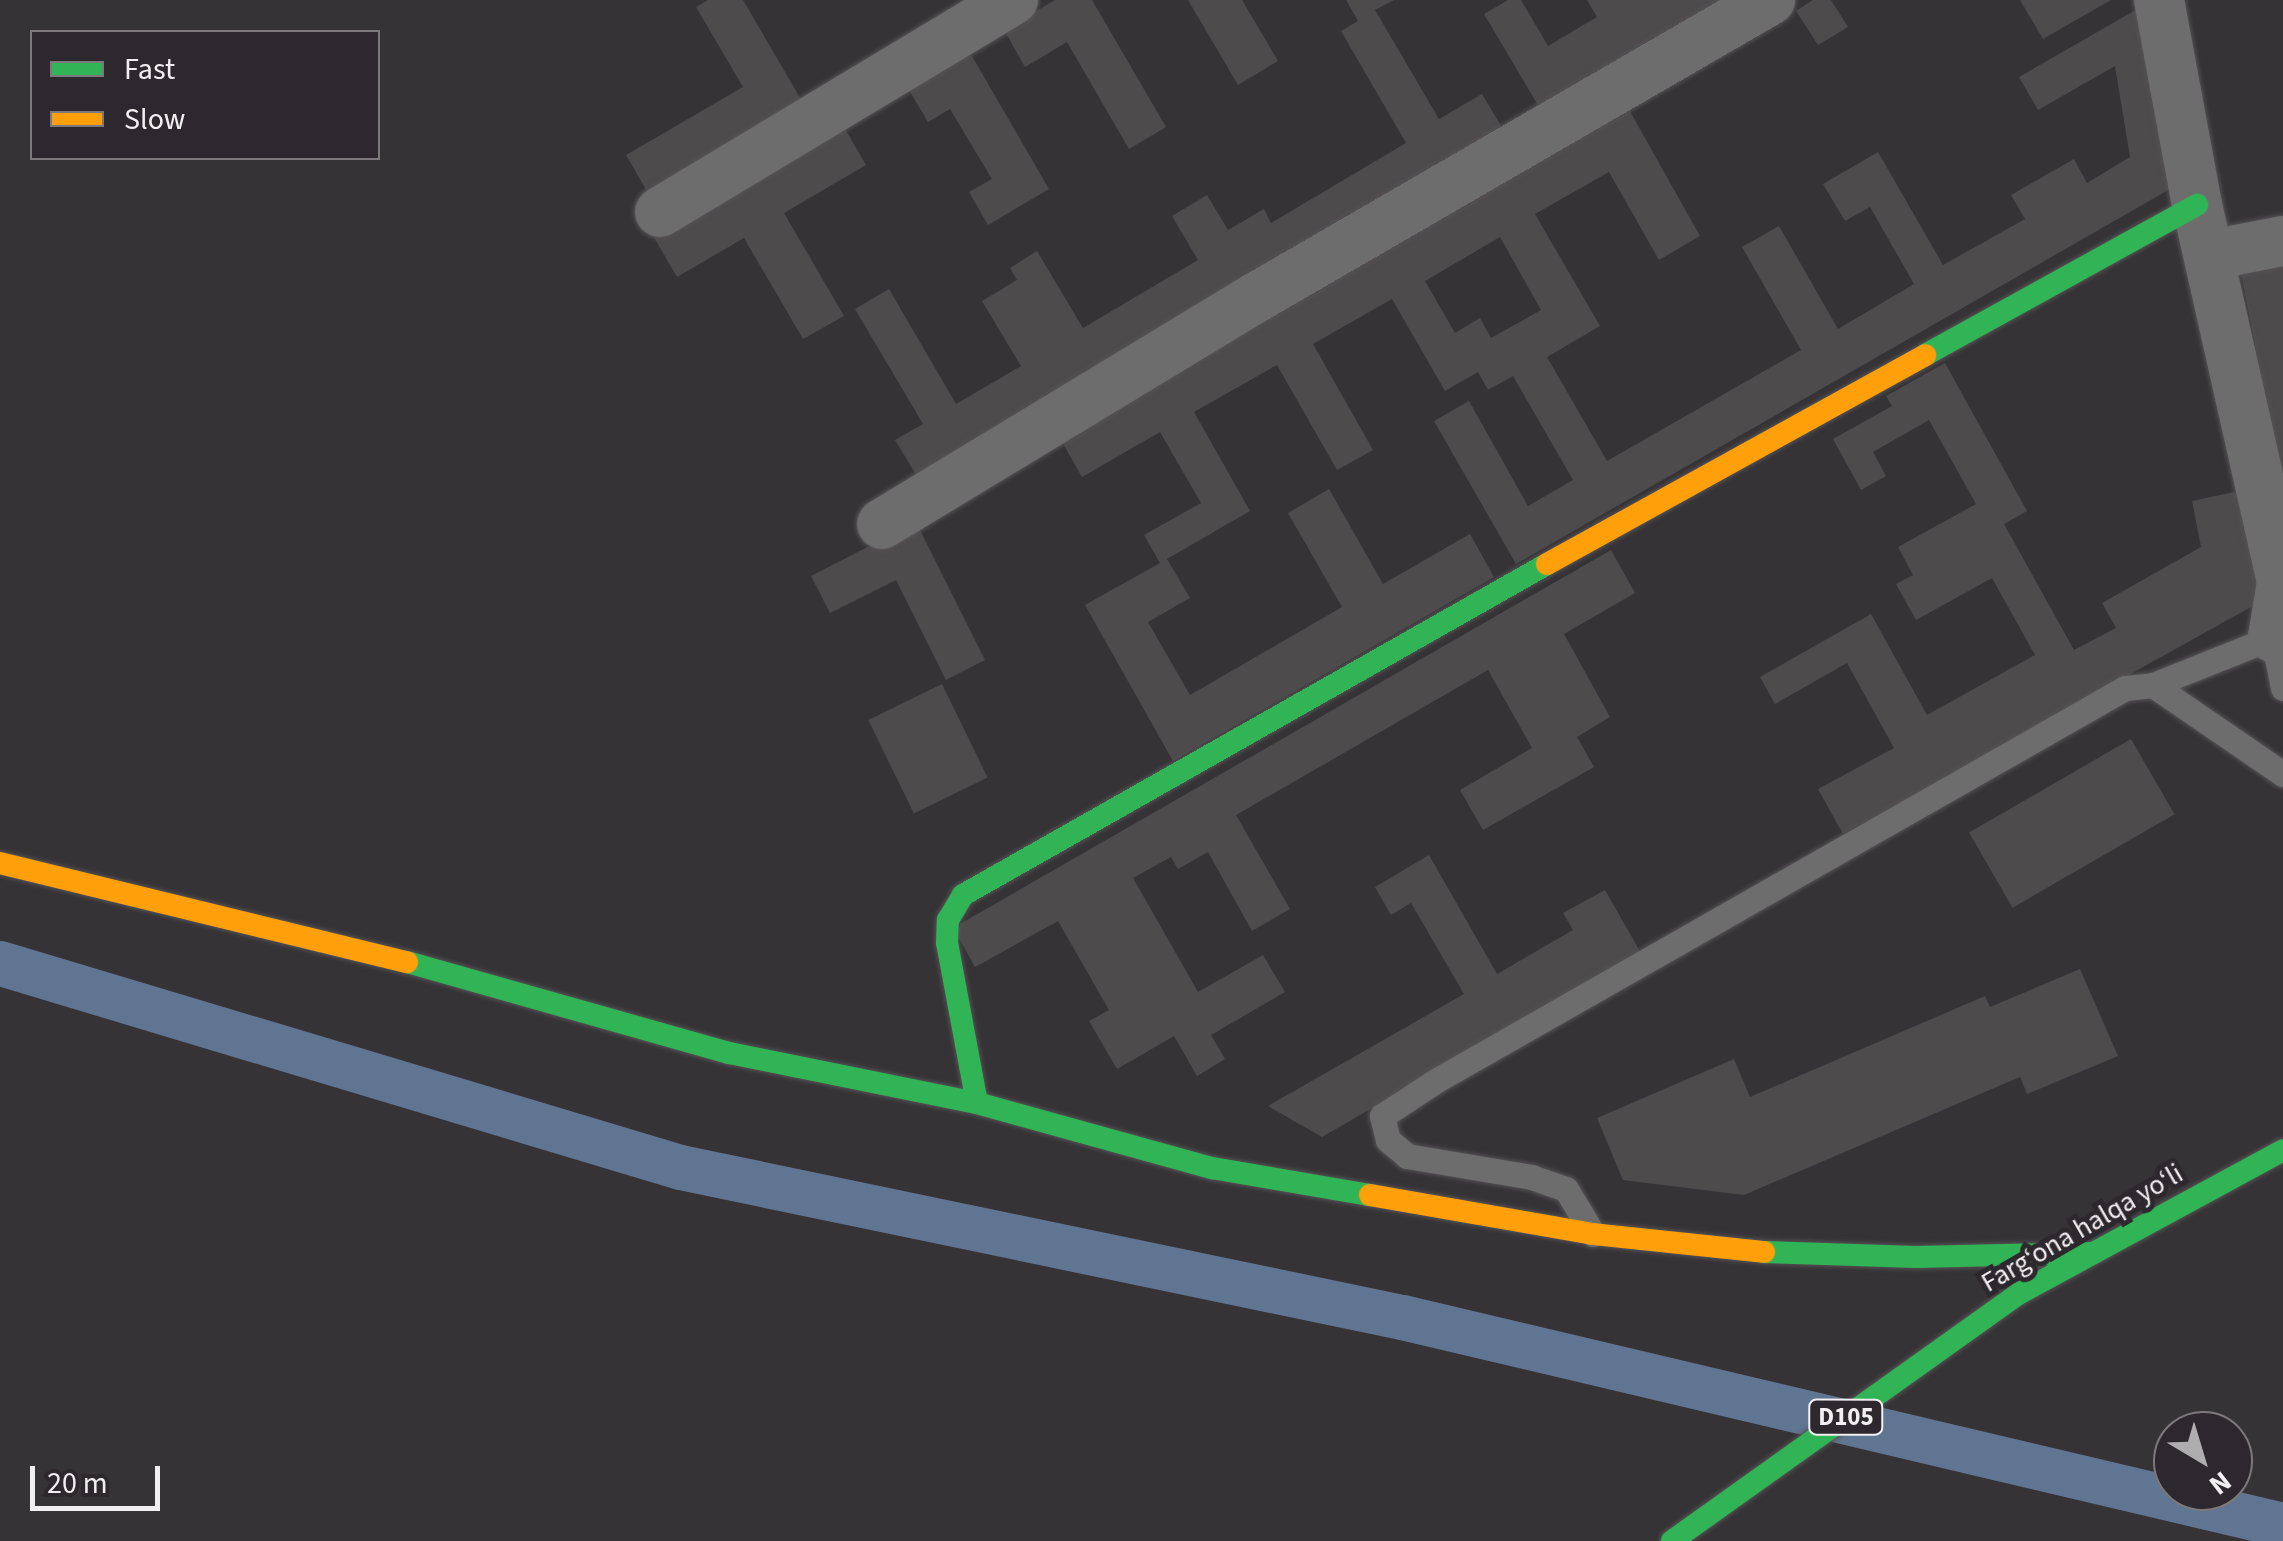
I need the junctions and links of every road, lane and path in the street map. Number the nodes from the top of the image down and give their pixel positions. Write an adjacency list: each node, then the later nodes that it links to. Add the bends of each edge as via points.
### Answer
1 (1013, 0): 5 (street)
2 (1770, 0): 8 (street)
3 (2158, 0): 4 (street)
4 (2197, 205): 7 (street); 14 (main road, via 1409,640 962,896 948,920 948,943)
5 (660, 212)
6 (2283, 240): 7 (street)
7 (2211, 256): 9 (street, via 2282,582)
8 (882, 524)
9 (2278, 636): 10 (lane); 11 (lane)
10 (2153, 684): 12 (lane); 16 (lane, via 2125,688 1382,1116 1388,1140 1406,1156 1566,1189)
11 (2283, 688)
12 (2283, 774)
13 (0, 863): 14 (main road, via 439,970 729,1053)
14 (977, 1103): 16 (main road, via 1212,1168)
15 (2283, 1150): 17 (main road, Farg‘ona halqa yo‘li / D105)
16 (1593, 1234): 17 (main road, via 1767,1252)
17 (2092, 1254): 18 (main road, Farg‘ona halqa yo‘li / D105, via 2020,1293)
18 (1672, 1541)

